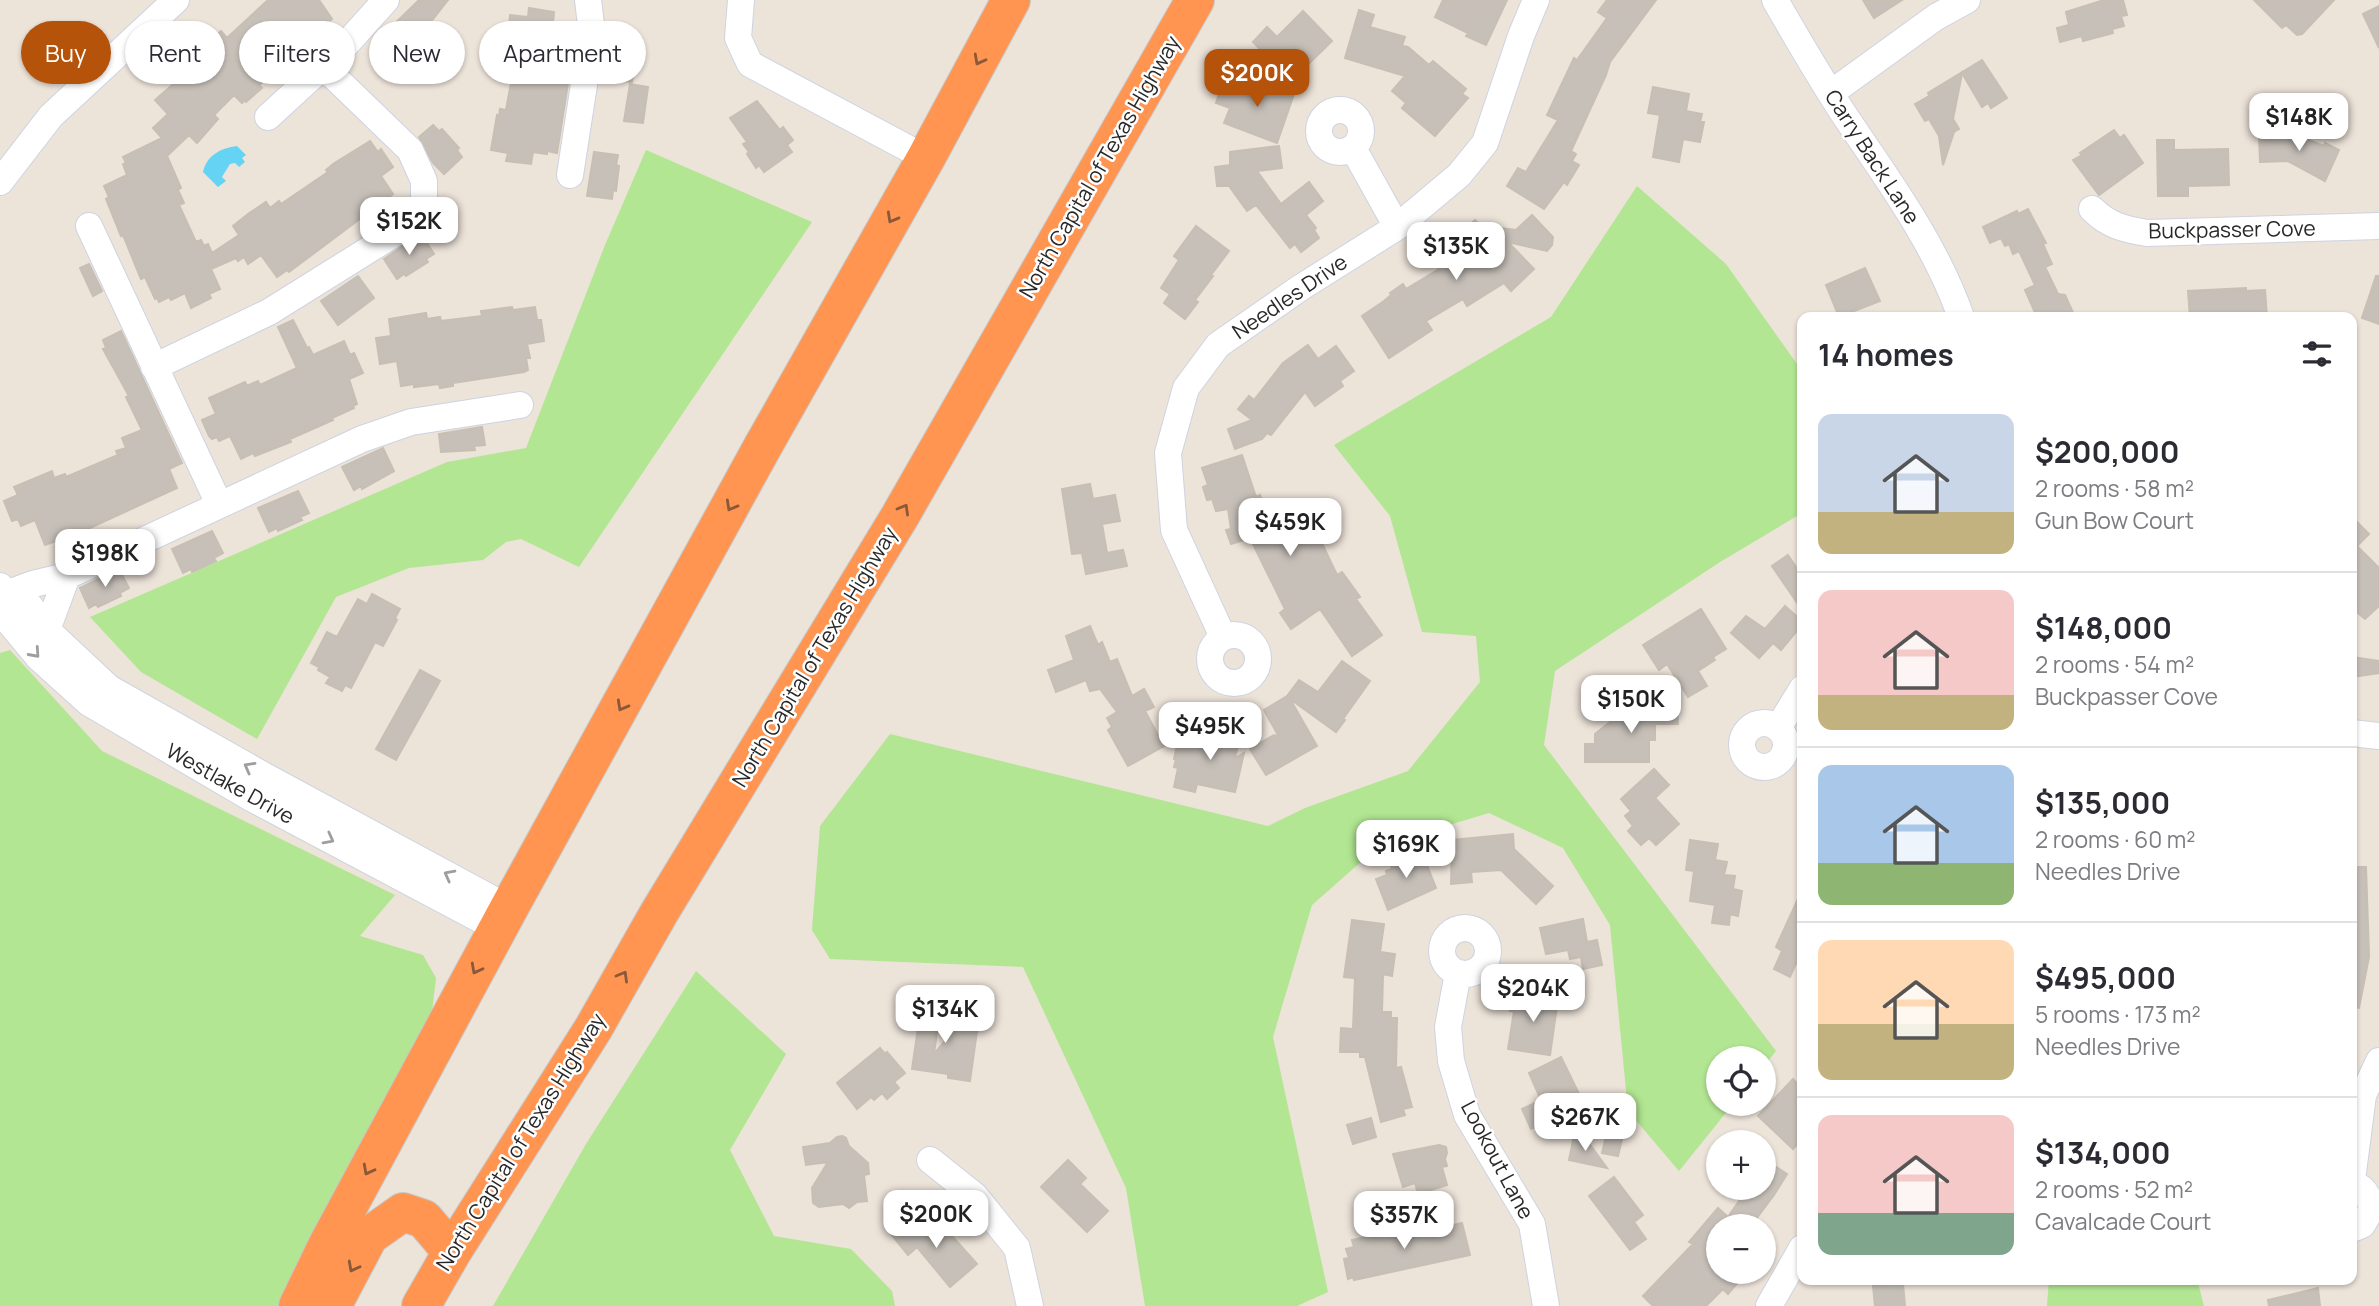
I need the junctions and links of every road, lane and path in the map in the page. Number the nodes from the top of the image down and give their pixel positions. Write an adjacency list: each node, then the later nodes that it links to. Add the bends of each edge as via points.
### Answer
1 (176, 0): 18 (street, via 51,116)
2 (386, 0): 10 (street)
3 (588, 0): 17 (street, via 592,33)
4 (741, 0): 16 (street, via 738,38 750,64)
5 (1011, 0): 16 (highway, one-way to 16)
6 (1195, 0): 42 (highway, North Capital of Texas Highway, one-way to 6, via 593,1029 900,516)
7 (1536, 0): 22 (street, Needles Drive, via 1485,143 1460,175)
8 (1775, 0): 13 (street, Carry Back Lane)
9 (1967, 0): 13 (street)
10 (355, 32)
11 (304, 84): 14 (street)
12 (342, 84): 24 (street, via 410,150 424,181 424,200 410,224 268,312)
13 (1831, 93): 23 (street, Carry Back Lane, via 1902,199)
14 (268, 117)
15 (1353, 148): 22 (street)
16 (926, 158): 35 (highway, one-way to 35)
17 (570, 175)
18 (0, 182)
19 (2092, 209): 21 (street, Buckpasser Cove, via 2118,228 2147,233)
20 (89, 226): 24 (street)
21 (2379, 226)
22 (1397, 227): 30 (street, Needles Drive, via 1218,345 1186,388 1168,453 1174,530)
23 (1959, 312)
24 (154, 367): 26 (street)
25 (520, 405): 26 (street, via 411,422 362,439)
26 (219, 504): 27 (street)
27 (67, 576): 28 (street); 29 (street)
28 (1, 592): 29 (street, Westlake Drive, via 30,606); 35 (street, Westlake Drive, one-way to 35, via 9,622 38,657 89,703 251,798)
29 (47, 630): 35 (street, Westlake Drive, one-way to 29, via 109,688)
30 (1223, 637)
31 (1797, 697): 32 (street)
32 (1778, 728)
33 (2357, 734): 34 (street)
34 (2379, 736)
35 (503, 919): 44 (highway, one-way to 44)
36 (1458, 973): 48 (street, Lookout Lane, via 1448,1027 1451,1061 1467,1115 1532,1224)
37 (2379, 1061): 38 (street, via 2363,1096)
38 (2357, 1142)
39 (930, 1160): 47 (street, via 975,1196 1017,1248)
40 (2357, 1184): 41 (street, via 2367,1192 2371,1210)
41 (2357, 1226)
42 (452, 1252): 45 (highway, one-way to 45, via 424,1219 403,1212 369,1236); 46 (highway, North Capital of Texas Highway)
43 (1797, 1257): 49 (street)
44 (298, 1306)
45 (332, 1306)
46 (421, 1306)
47 (1030, 1306)
48 (1546, 1306)
49 (1769, 1306)

